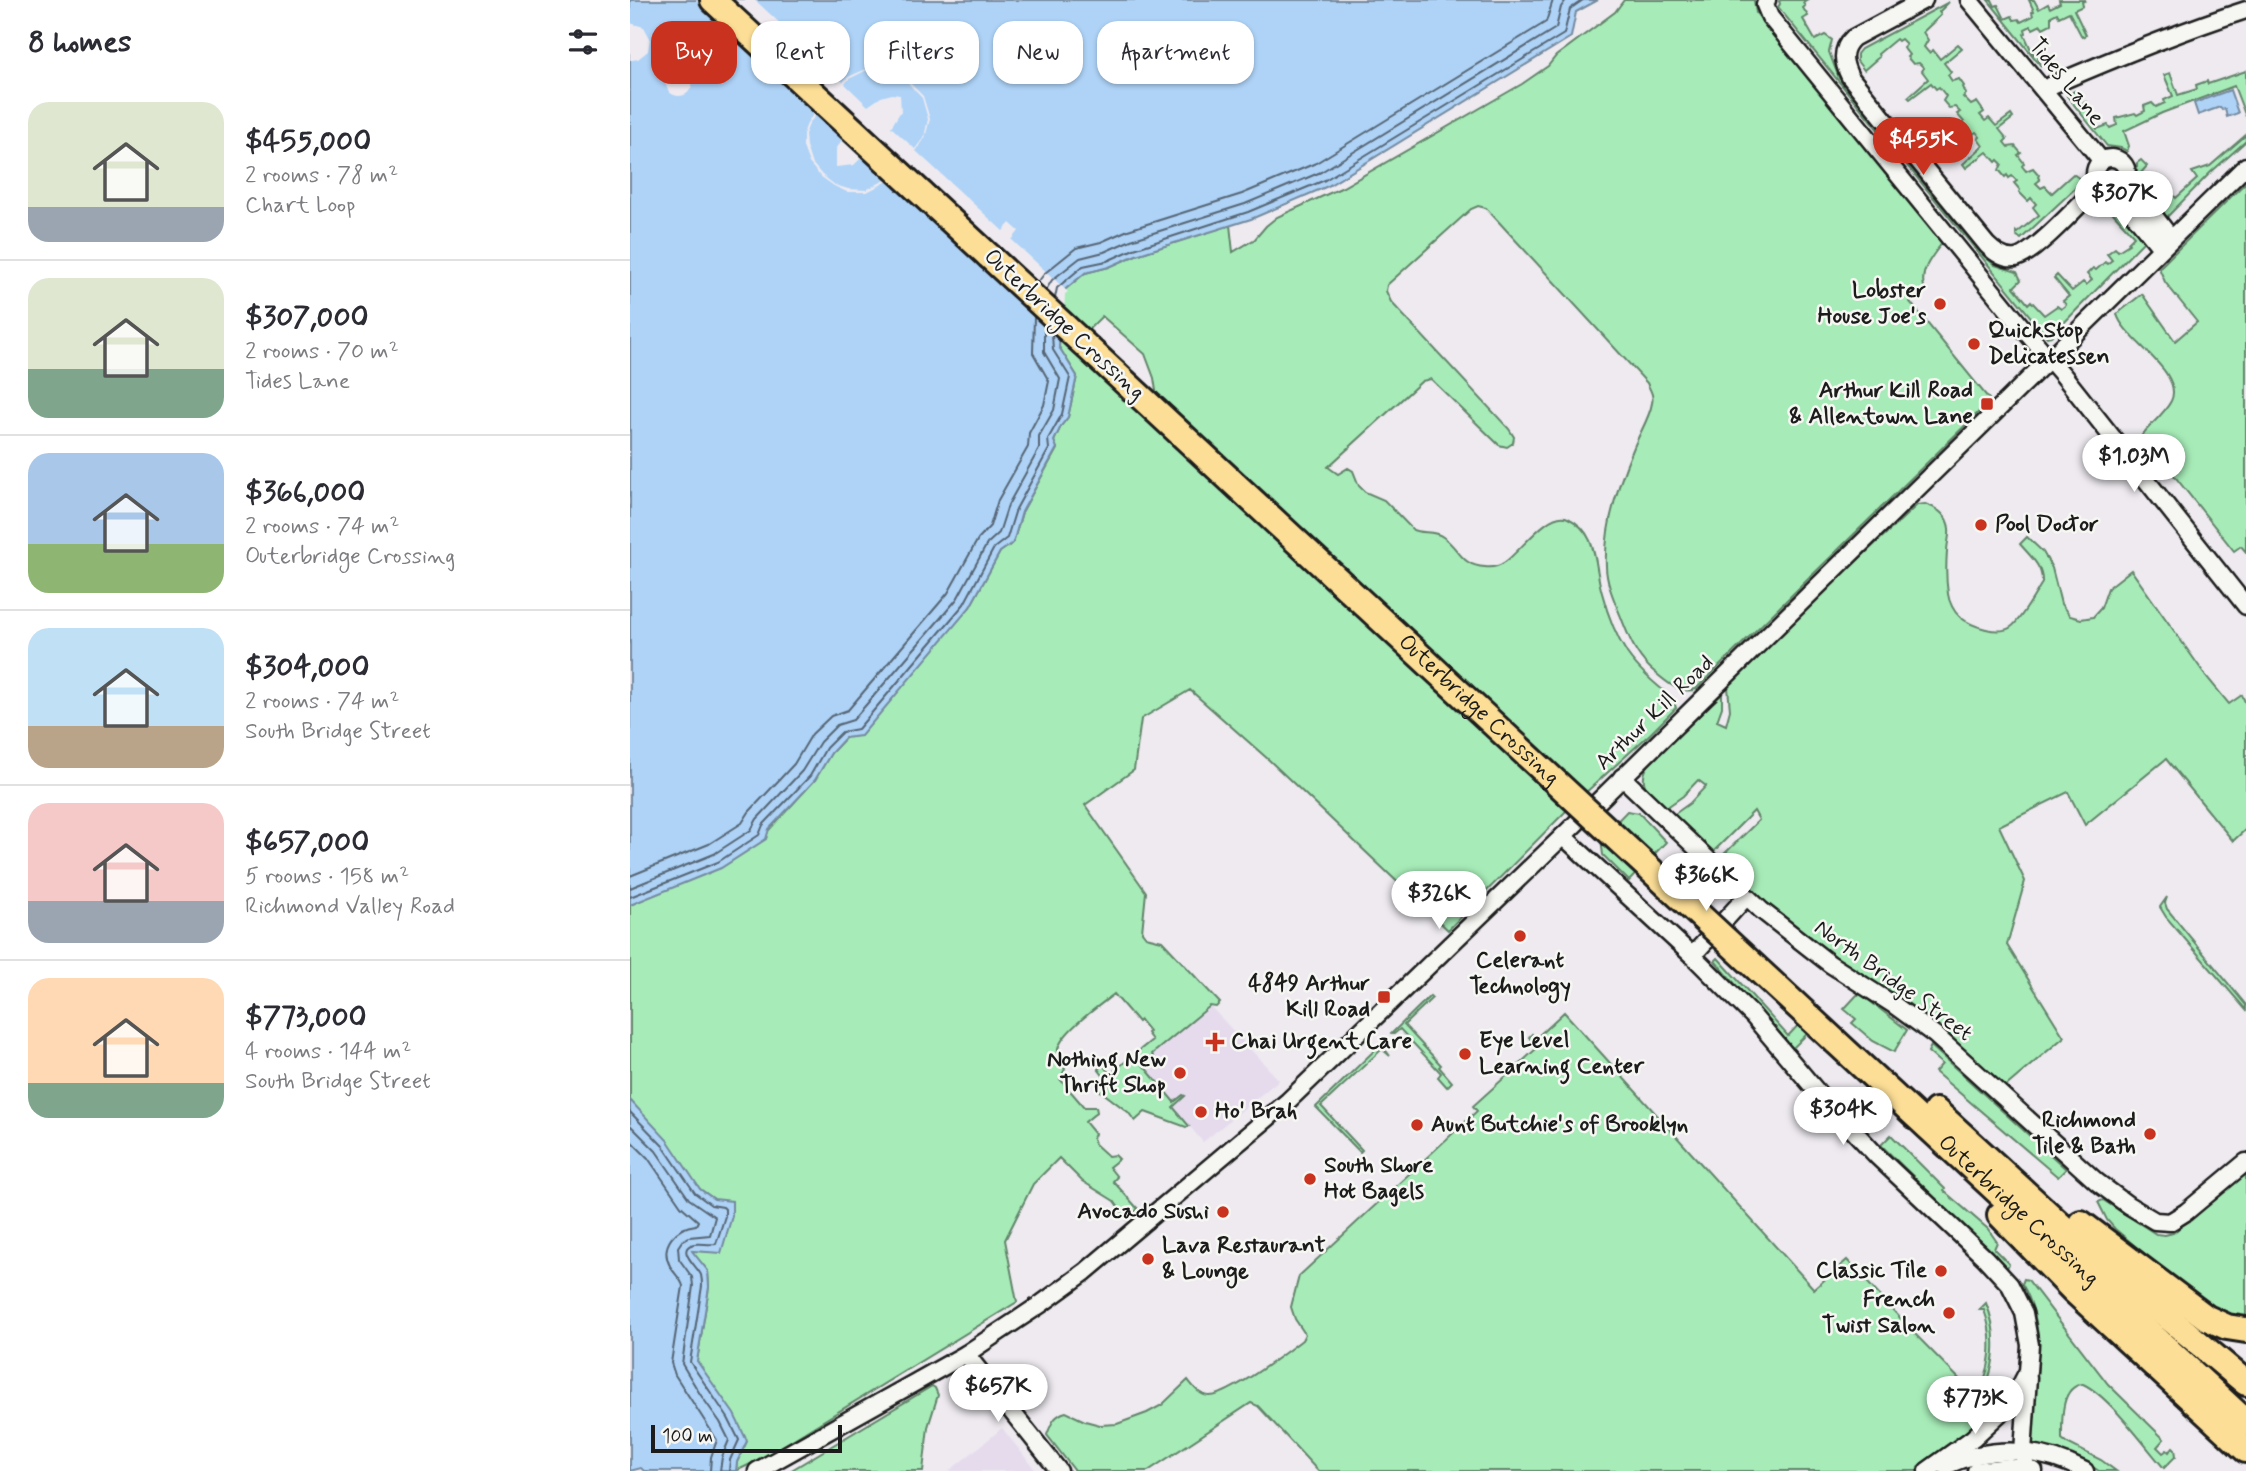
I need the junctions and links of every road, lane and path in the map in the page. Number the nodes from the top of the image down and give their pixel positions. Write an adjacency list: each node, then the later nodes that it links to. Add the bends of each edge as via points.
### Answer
1 (713, 0): 5 (highway, Outerbridge Crossing)
2 (1767, 0): 12 (street, via 1770,17)
3 (1924, 0): 10 (street, via 1853,38 1843,54 1844,66 1987,245 2002,256 2023,255)
4 (1969, 0): 7 (street, Tides Lane)
5 (737, 8): 18 (highway, Outerbridge Crossing)
6 (2246, 10): 7 (street)
7 (2043, 89): 8 (street, Tides Lane)
8 (2101, 160): 10 (street, Tides Lane, via 2094,173); 10 (street, Tides Lane, via 2112,157 2122,161 2127,170)
9 (2246, 166): 11 (street, Arthur Kill Road)
10 (2115, 185): 11 (street, Tides Lane); 11 (street, Tides Lane, via 2149,207)
11 (2166, 243): 12 (street, Arthur Kill Road)
12 (2049, 359): 13 (street); 14 (street, Arthur Kill Road)
13 (2246, 606)
14 (1622, 778): 15 (street, Arthur Kill Road); 16 (street, North Bridge Street)
15 (1563, 836): 17 (street); 24 (street, Arthur Kill Road, via 1232,1150 1085,1272)
16 (1746, 897): 17 (street); 21 (street, North Bridge Street, via 1830,964 1927,1029 2097,1182 2149,1218 2160,1223 2175,1219)
17 (1693, 956): 25 (street, via 1753,1016 1878,1157 2010,1284 2024,1312 2030,1345)
18 (1841, 1035): 19 (highway, Outerbridge Crossing); 20 (highway, Outerbridge Crossing)
19 (1882, 1084): 23 (highway, via 2057,1275); 27 (highway, Outerbridge Crossing)
20 (1974, 1146): 22 (highway, via 2198,1312 2217,1323); 26 (highway, Outerbridge Crossing)
21 (2246, 1162)
22 (2246, 1330)
23 (2140, 1352): 28 (highway); 30 (highway, via 2177,1395)
24 (966, 1354): 32 (street, Arthur Kill Road); 33 (street)
25 (2028, 1371): 29 (street); 34 (street, via 1999,1414)
26 (2246, 1386)
27 (2246, 1422)
28 (2246, 1450)
29 (2023, 1452): 31 (street); 35 (street, via 1977,1454); 37 (street, via 2048,1456)
30 (2246, 1458)
31 (2031, 1470): 36 (street)
32 (757, 1471)
33 (1059, 1471)
34 (1927, 1471)
35 (1937, 1471)
36 (1976, 1471)
37 (2085, 1471)

